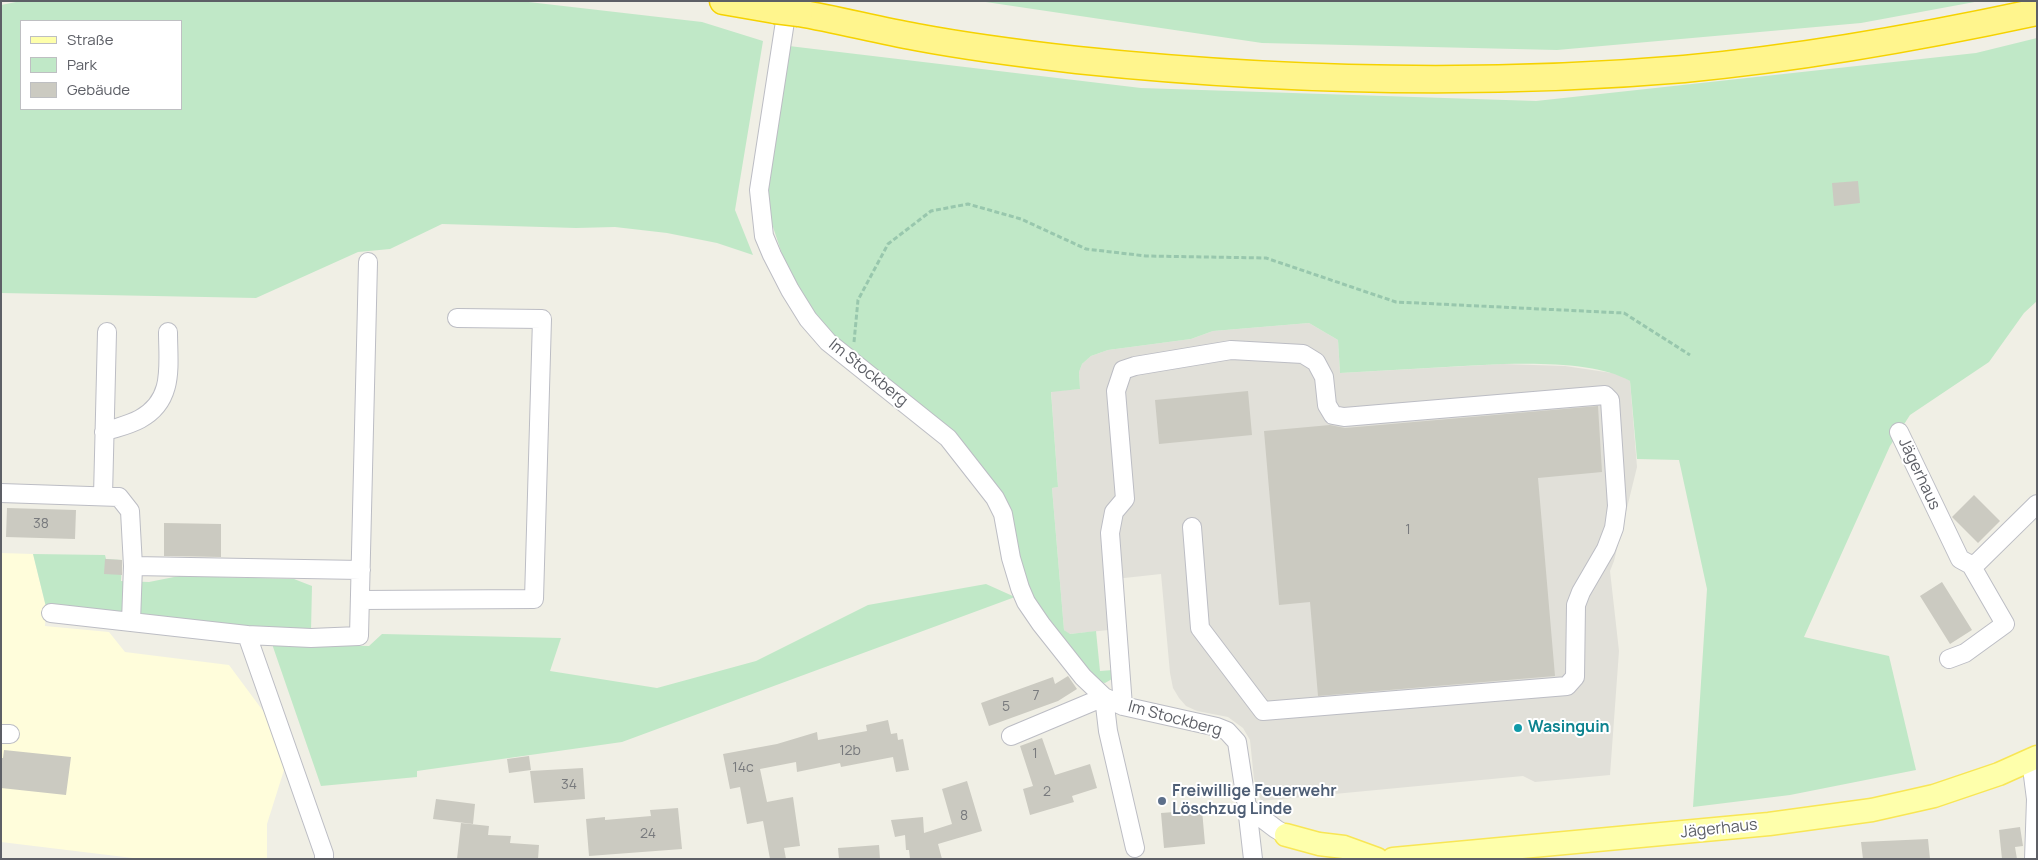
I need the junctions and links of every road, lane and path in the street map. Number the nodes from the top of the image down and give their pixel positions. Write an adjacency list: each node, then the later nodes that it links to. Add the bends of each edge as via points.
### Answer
1 (723, 1): 2 (highway)
2 (788, 8): 3 (highway, via 918,38 1074,60 1252,75 1373,80 1518,78 1687,68 1881,43); 9 (street, Im Stockberg, via 759,190 764,236 808,319)
3 (2037, 12)
4 (368, 262): 18 (street)
5 (457, 318): 19 (street, via 542,319 534,599)
6 (107, 332): 10 (street)
7 (168, 332): 10 (street, via 168,383 159,404 140,419)
8 (1690, 355): 9 (path, via 1624,313 1396,302 1266,258 1146,256 1086,249 1021,219 968,204 931,211 888,244 858,300)
9 (853, 363): 24 (street, Im Stockberg, via 948,438 995,498 1026,602 1083,677)
10 (104, 432): 13 (street)
11 (1900, 432): 17 (street, Jägerhaus, via 1960,560)
12 (1, 493): 13 (street)
13 (103, 496): 16 (street, via 119,497 130,511)
14 (2037, 504): 17 (street)
15 (1192, 527): 25 (street, via 1200,628 1263,711 1567,686 1575,677 1576,605 1614,528 1617,506 1610,400 1605,396 1344,417 1333,415 1327,405 1324,377 1316,362 1303,354 1230,350 1123,370 1116,391 1125,499 1114,512 1110,533)
16 (133, 566): 18 (street); 21 (street)
17 (1970, 566): 23 (street, Jägerhaus, via 2005,624 1965,653)
18 (361, 570): 19 (street)
19 (360, 600): 22 (street, via 359,636)
20 (51, 613): 21 (street)
21 (131, 622): 22 (street)
22 (247, 635): 31 (street)
23 (1949, 659)
24 (1104, 697): 25 (street, Im Stockberg); 26 (street); 30 (street, Im Stockberg, via 1108,731)
25 (1123, 706): 28 (street, Im Stockberg, via 1227,732 1237,742)
26 (1011, 736)
27 (2034, 759): 34 (main road, Jägerhaus, via 1934,796 1872,810 1690,832); 35 (street)
28 (1247, 807): 29 (street); 32 (street, Im Stockberg)
29 (1286, 835): 33 (main road, via 1344,847)
30 (1135, 848)
31 (324, 859)
32 (1253, 859)
33 (1377, 859)
34 (1393, 859)
35 (2034, 859)

